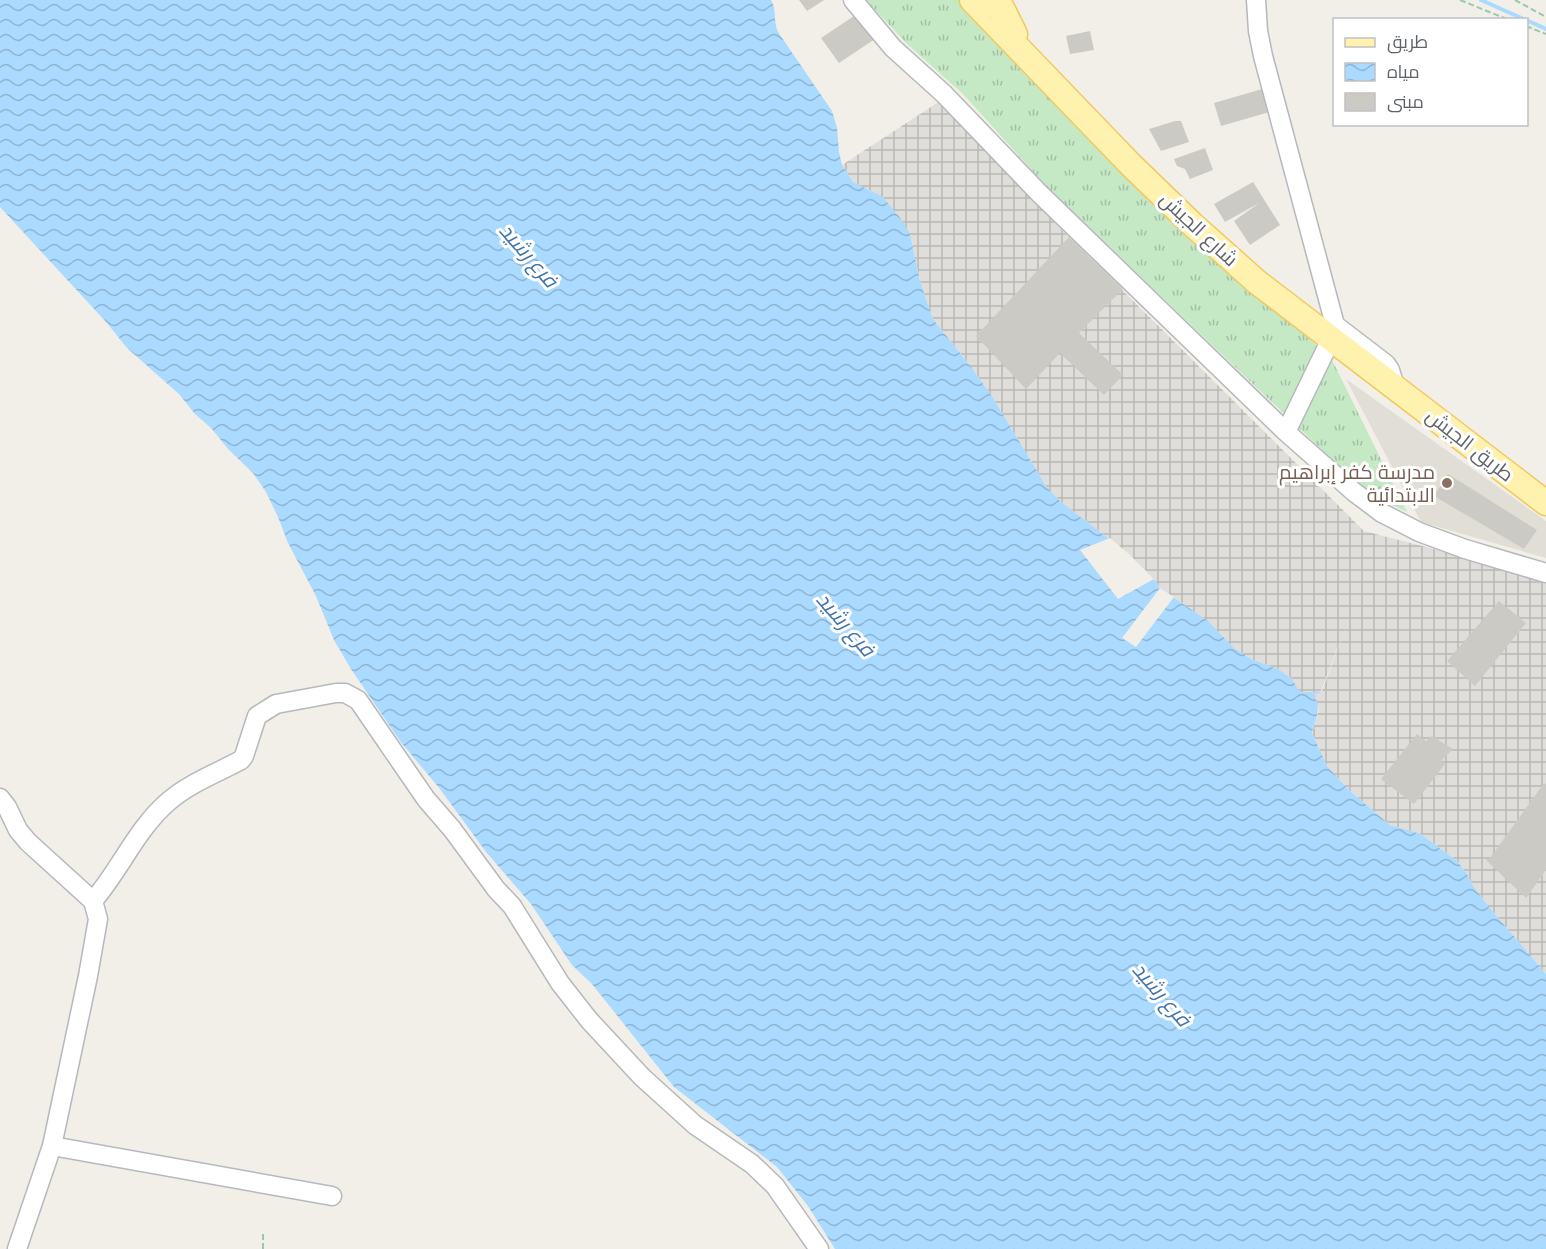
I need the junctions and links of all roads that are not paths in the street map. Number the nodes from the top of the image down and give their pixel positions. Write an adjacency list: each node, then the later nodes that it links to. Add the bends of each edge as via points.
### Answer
1 (853, 0): 8 (street, via 893,48)
2 (972, 0): 5 (main road, شارع الجيش)
3 (998, 0): 5 (main road, شارع الجيش)
4 (1256, 0): 7 (street, via 1263,56 1335,325 1386,364)
5 (1022, 50): 6 (main road, شارع الجيش, via 1193,225 1257,282)
6 (1331, 339): 7 (main road, شارع الجيش); 8 (street)
7 (1395, 387): 9 (main road, طريق الجيش)
8 (1286, 432): 10 (street, via 1382,513 1465,549)
9 (1546, 503)
10 (1546, 573)
11 (0, 798): 12 (street, via 24,837)
12 (93, 901): 13 (street, via 98,919 95,940); 16 (street, via 169,801 241,760 258,716 276,704 336,693 352,695 426,799 512,906 560,983 589,1020 642,1077 695,1125 752,1164 775,1186)
13 (52, 1146): 14 (street); 15 (street)
14 (332, 1196)
15 (17, 1249)
16 (819, 1249)

